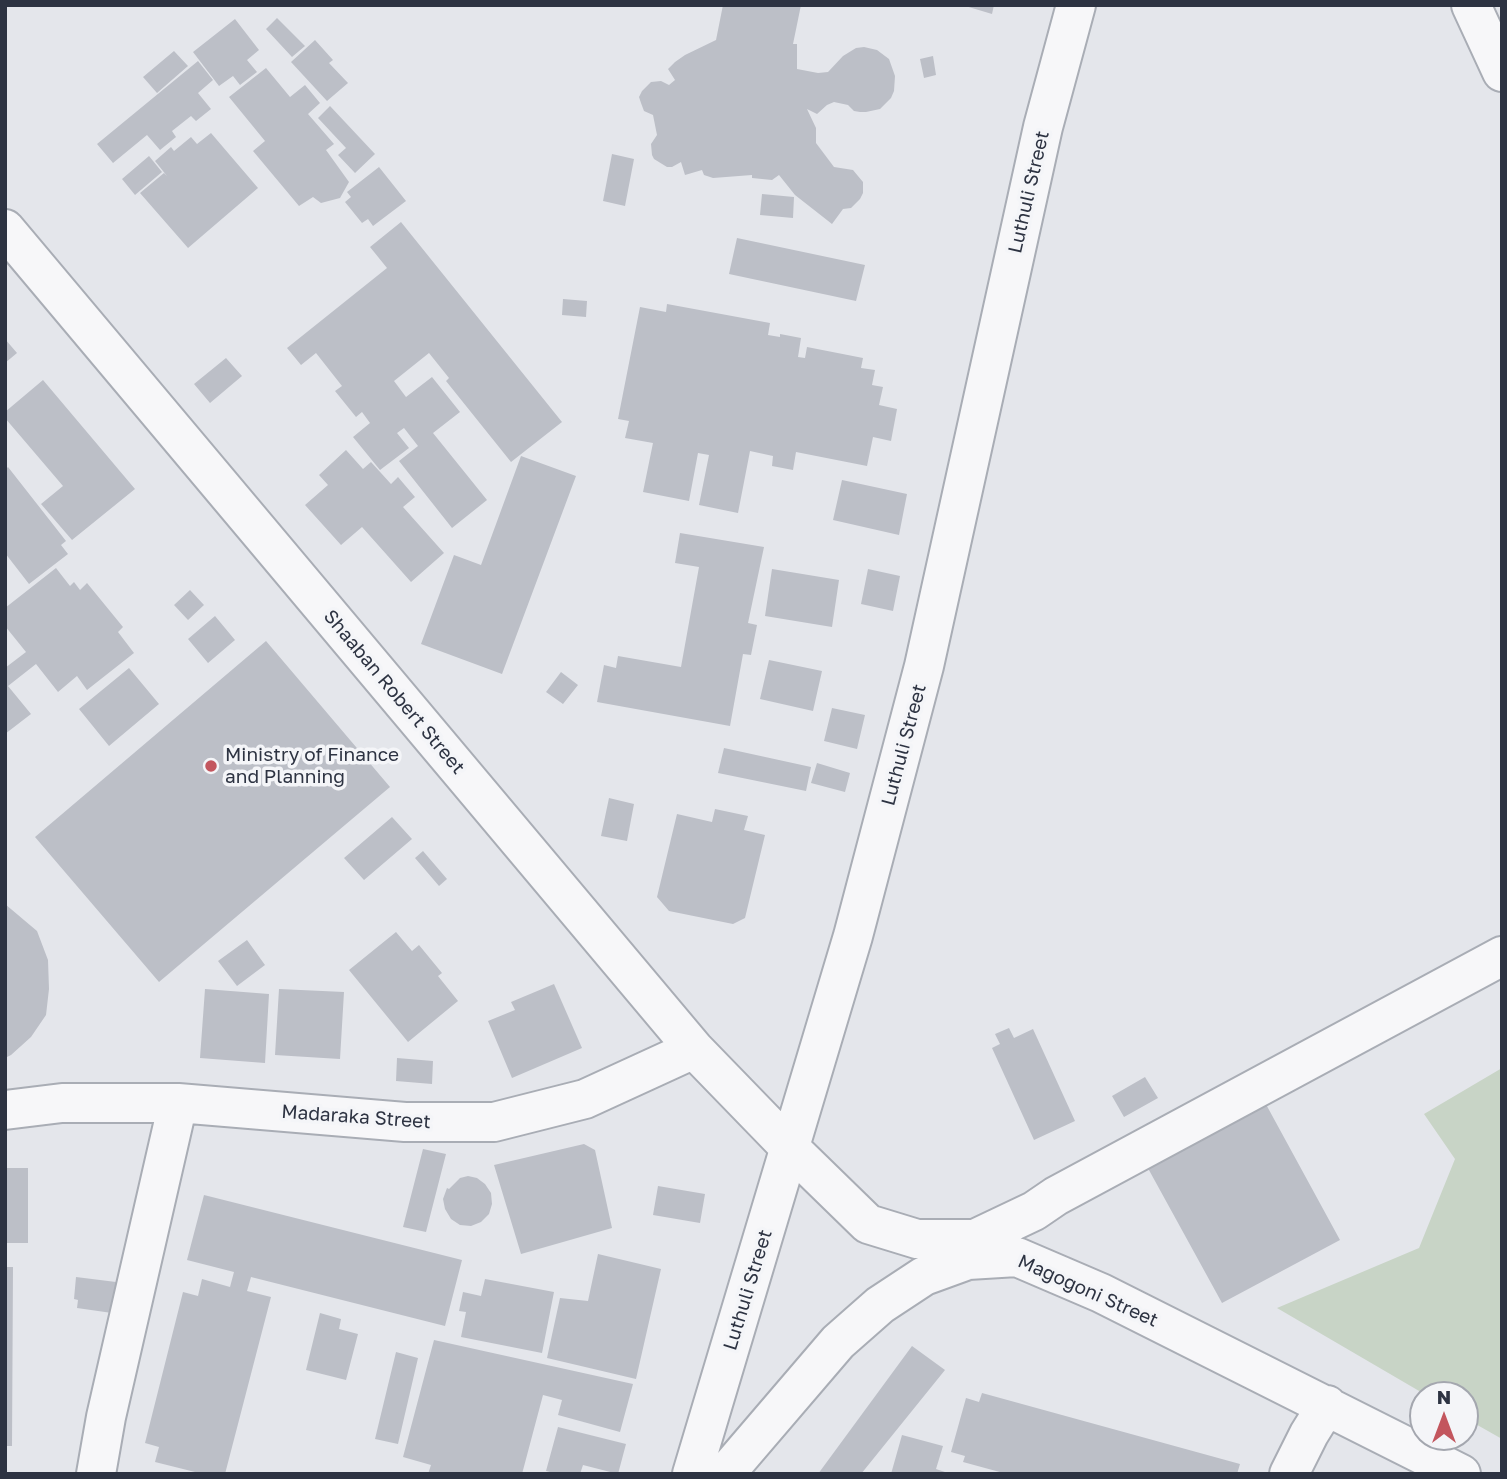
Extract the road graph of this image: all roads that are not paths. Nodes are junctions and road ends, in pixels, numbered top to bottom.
1 (1076, 5) edge
2 (1471, 5) edge
3 (1500, 65) edge
4 (5, 229) edge
5 (1502, 956) edge
6 (694, 1049) junction
7 (178, 1103) junction
8 (5, 1110) edge
9 (790, 1148) junction
10 (1017, 1219) junction
11 (972, 1250) junction
12 (1017, 1257) junction
13 (1328, 1405) junction
14 (96, 1474) edge
15 (692, 1474) edge
16 (725, 1474) edge
17 (1289, 1474) edge
18 (1461, 1474) edge

1 - 9 street, Luthuli Street
2 - 3 street
4 - 6 street, Shaaban Robert Street
5 - 10 street
6 - 7 street, Madaraka Street
6 - 9 street, Shaaban Robert Street
7 - 8 street, Madaraka Street
7 - 14 street
9 - 11 street, Shaaban Robert Street
9 - 15 street, Luthuli Street
10 - 11 street
10 - 12 street
11 - 12 street, Magogoni Street
11 - 16 street, Magogoni Street
12 - 13 street, Magogoni Street
13 - 17 street
13 - 18 street, Magogoni Street

